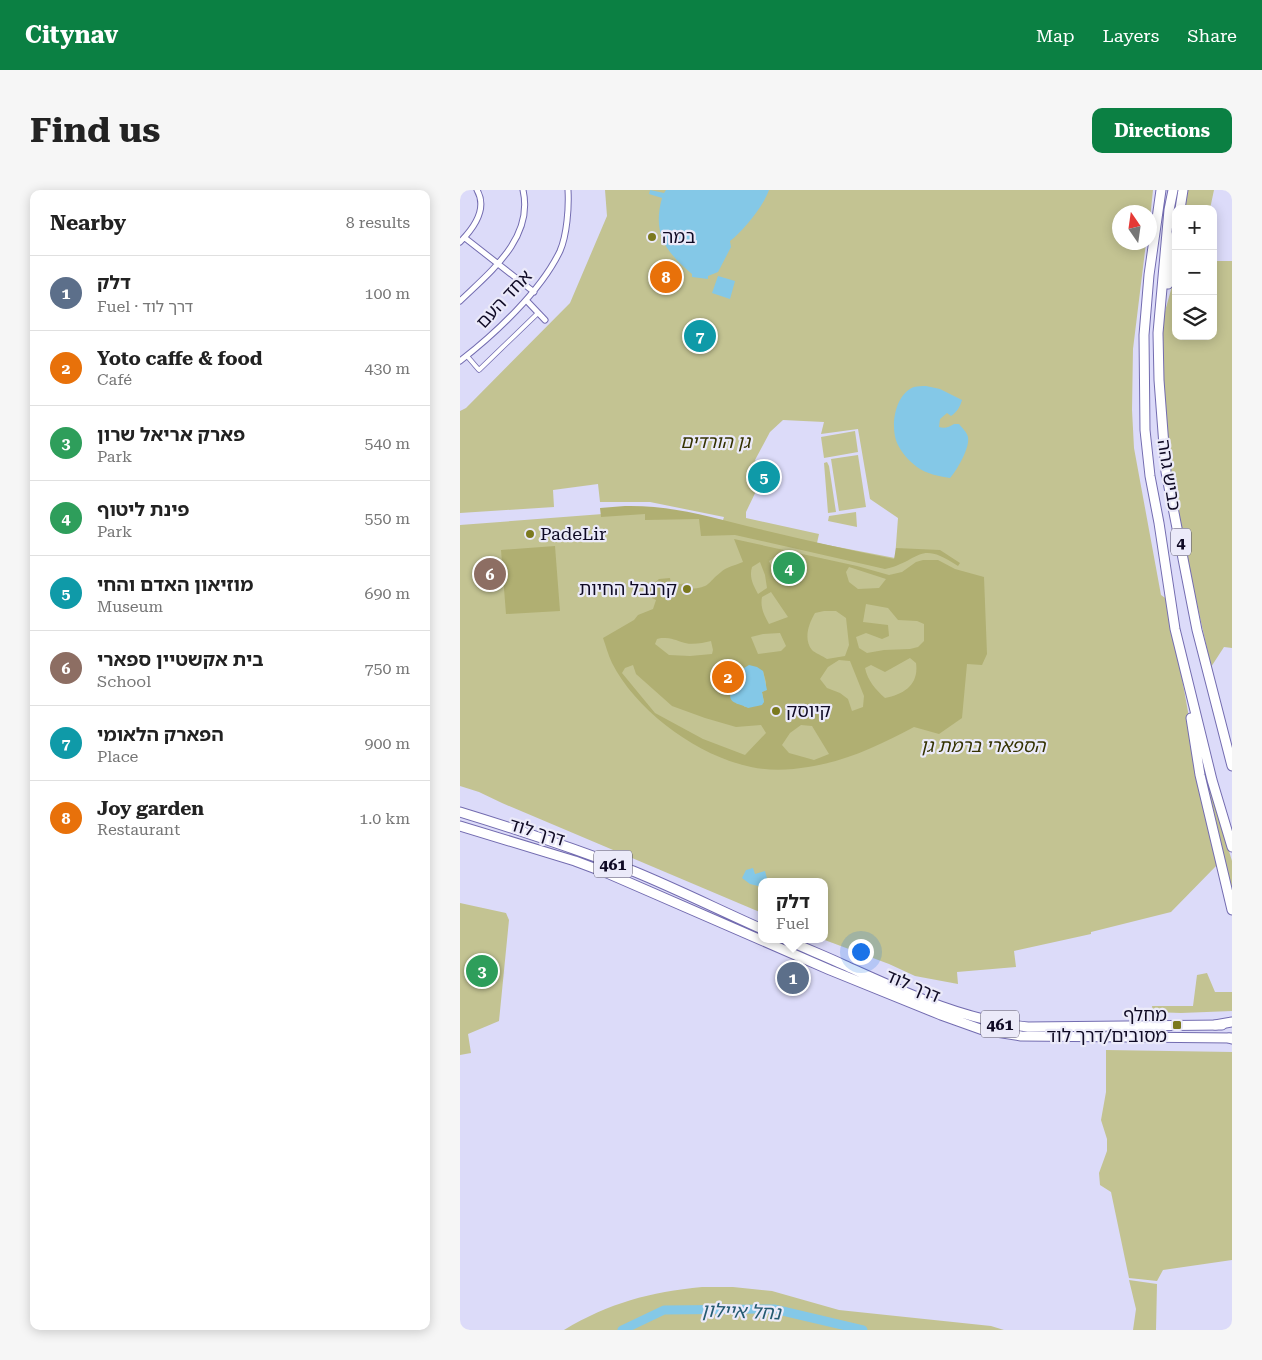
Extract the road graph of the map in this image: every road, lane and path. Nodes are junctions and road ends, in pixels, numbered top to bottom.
1 (477, 190) edge
2 (523, 190) edge
3 (568, 190) edge
4 (1161, 190) edge
5 (1173, 190) edge
6 (1183, 190) edge
7 (1181, 205) edge
8 (465, 238) junction
9 (460, 242) edge
10 (1174, 250) edge
11 (499, 264) junction
12 (534, 292) junction
13 (526, 300) junction
14 (460, 301) edge
15 (538, 313) junction
16 (1160, 313) junction
17 (545, 320) dead end
18 (467, 356) junction
19 (460, 361) edge
20 (1175, 629) junction
21 (1232, 766) edge
22 (460, 812) edge
23 (460, 826) edge
24 (1232, 847) edge
25 (1232, 910) edge
26 (758, 927) edge
27 (758, 939) edge
28 (768, 943) edge
29 (794, 943) edge
30 (1232, 1023) edge
31 (1231, 1038) edge

1 - 8 street
2 - 11 street
3 - 12 street, אחד העם
4 - 20 main road, כביש גהה / 4
5 - 16 main road, כביש גהה / 4
6 - 7 main road
8 - 9 street
8 - 11 street
10 - 16 main road
11 - 12 street
11 - 14 street
12 - 13 street, אחד העם
13 - 15 street
13 - 18 street, אחד העם
15 - 17 street
15 - 18 street
16 - 21 main road, כביש גהה / 4
18 - 19 street, אחד העם
20 - 24 main road, כביש גהה / 4
20 - 25 main road
22 - 26 main road, דרך לוד / 461
23 - 27 main road, דרך לוד / 461
28 - 31 main road, דרך לוד / 461
29 - 30 main road, דרך לוד / 461

